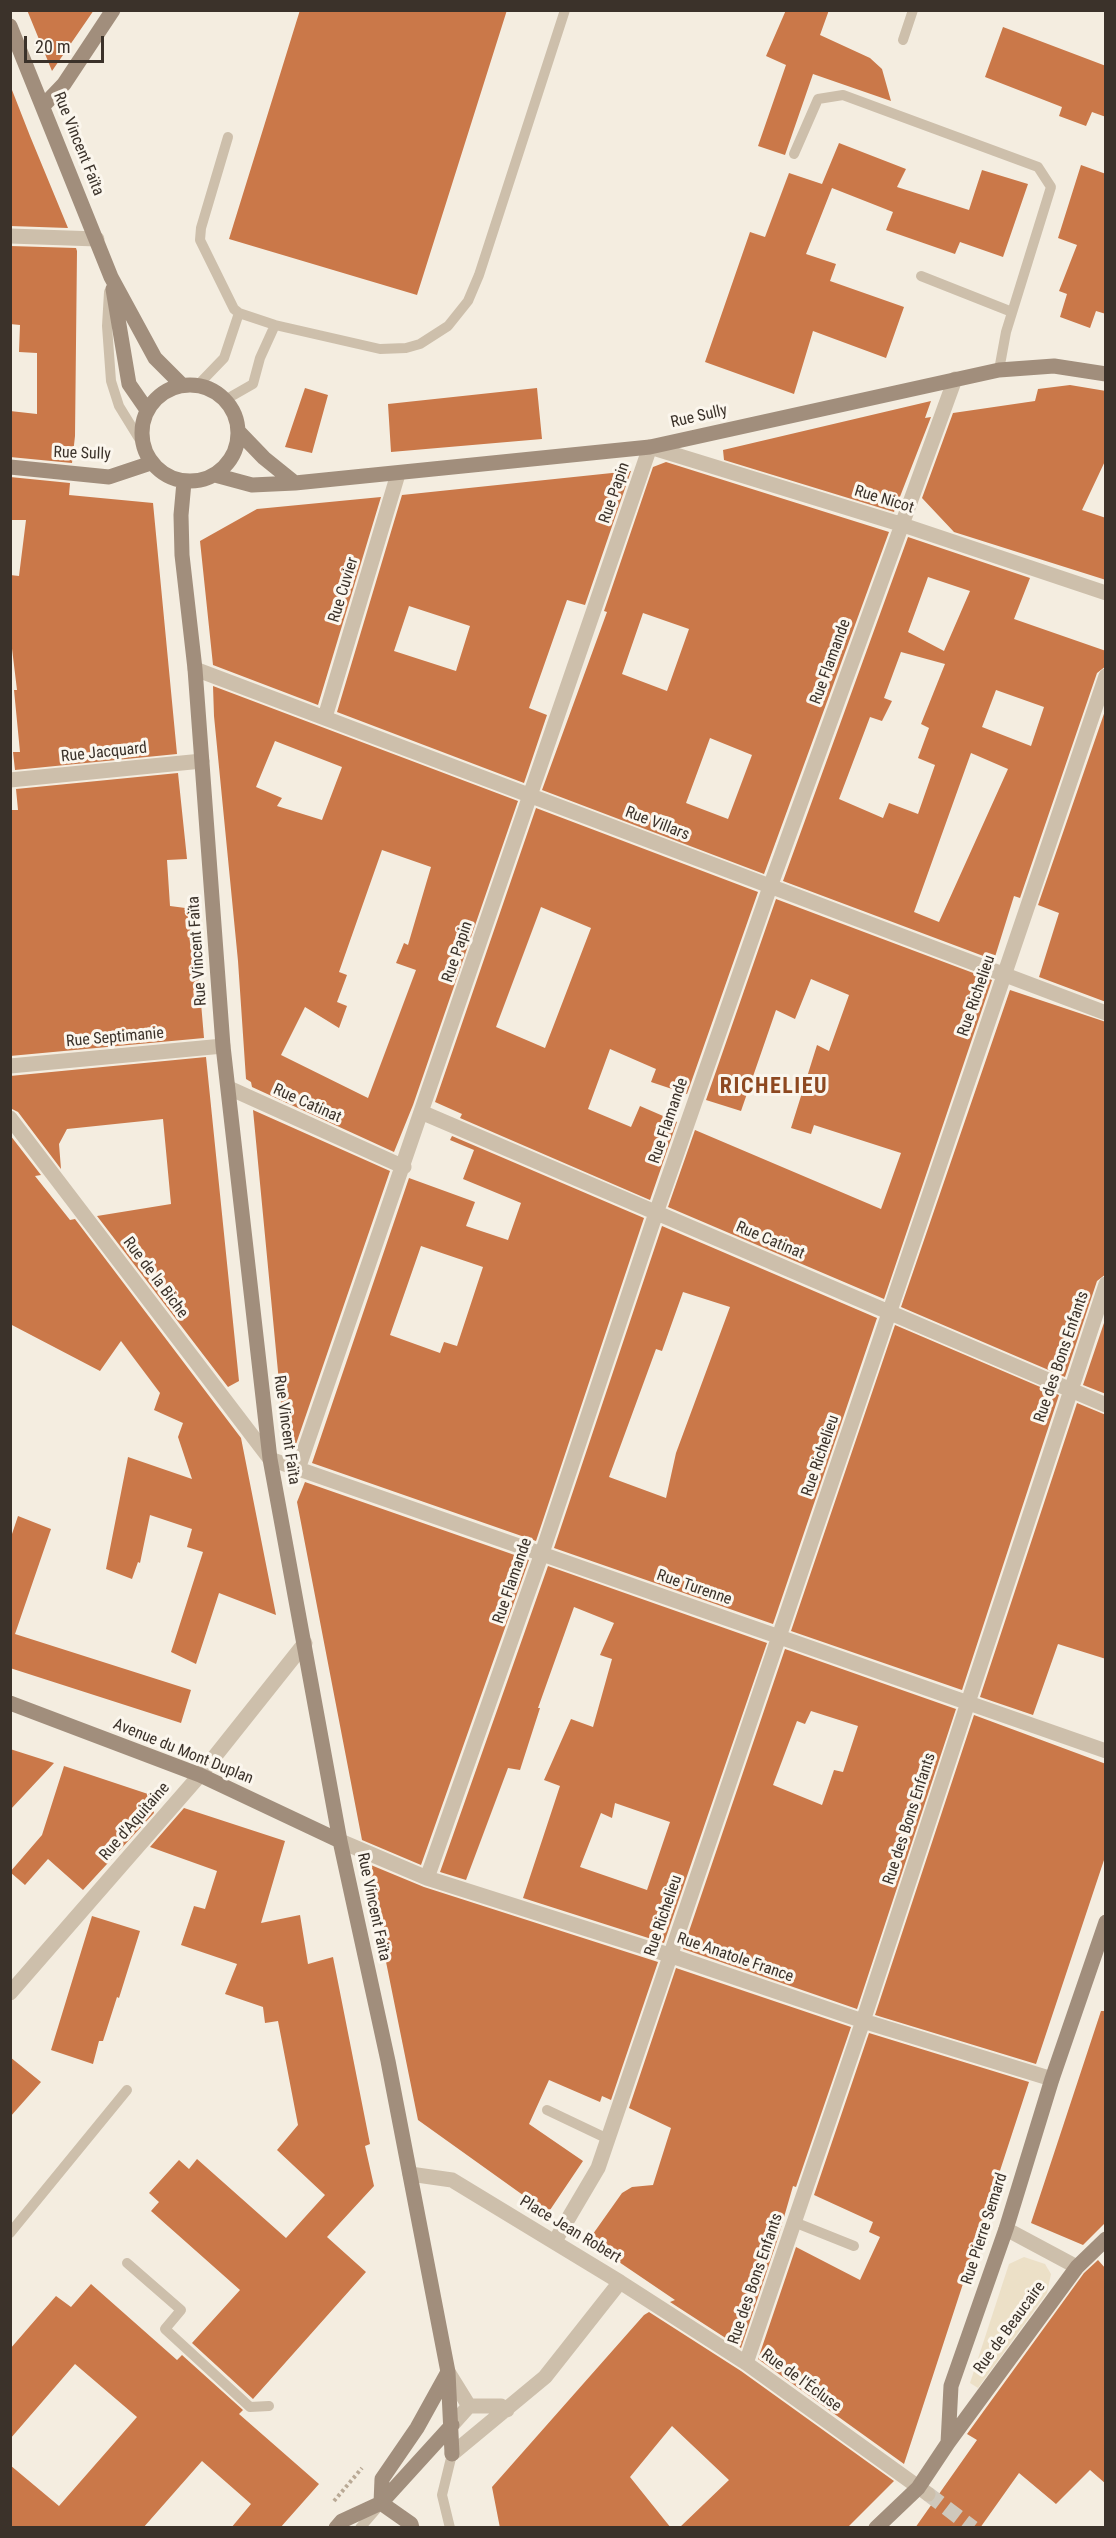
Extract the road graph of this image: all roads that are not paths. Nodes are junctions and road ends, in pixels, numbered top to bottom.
1 (113, 10) edge
2 (565, 10) edge
3 (913, 10) edge
4 (10, 26) edge
5 (903, 40) dead end
6 (42, 106) junction
7 (228, 137) dead end
8 (794, 154) dead end
9 (10, 236) edge
10 (97, 239) junction
11 (921, 276) dead end
12 (111, 277) junction
13 (1012, 312) junction
14 (239, 313) junction
15 (275, 325) junction
16 (999, 370) junction
17 (1106, 374) edge
18 (955, 379) junction
19 (190, 385) junction
20 (225, 400) junction
21 (147, 410) junction
22 (238, 431) junction
23 (143, 445) junction
24 (650, 447) junction
25 (151, 463) junction
26 (10, 467) edge
27 (398, 474) junction
28 (215, 475) junction
29 (184, 482) junction
30 (295, 483) junction
31 (900, 524) junction
32 (1106, 593) edge
33 (195, 669) junction
34 (1106, 676) edge
35 (325, 717) junction
36 (202, 761) junction
37 (10, 780) edge
38 (532, 795) junction
39 (770, 887) junction
40 (1004, 974) junction
41 (1106, 1013) edge
42 (223, 1046) junction
43 (10, 1066) edge
44 (229, 1088) junction
45 (421, 1112) junction
46 (10, 1118) edge
47 (404, 1167) junction
48 (656, 1213) junction
49 (1106, 1284) edge
50 (890, 1311) junction
51 (1070, 1389) junction
52 (1106, 1405) edge
53 (270, 1459) junction
54 (298, 1469) junction
55 (542, 1553) junction
56 (779, 1637) junction
57 (305, 1643) junction
58 (10, 1703) edge
59 (966, 1704) junction
60 (1106, 1751) edge
61 (200, 1775) junction
62 (340, 1840) junction
63 (427, 1878) junction
64 (1106, 1922) edge
65 (669, 1955) junction
66 (10, 1993) edge
67 (863, 2020) junction
68 (1052, 2079) junction
69 (127, 2090) dead end
70 (547, 2110) dead end
71 (608, 2139) junction
72 (410, 2174) junction
73 (794, 2222) junction
74 (1006, 2229) junction
75 (10, 2233) edge
76 (1106, 2239) edge
77 (555, 2241) junction
78 (854, 2246) dead end
79 (127, 2263) dead end
80 (1077, 2267) junction
81 (620, 2282) junction
82 (746, 2363) junction
83 (448, 2372) junction
84 (269, 2406) dead end
85 (470, 2406) junction
86 (507, 2410) junction
87 (452, 2425) junction
88 (948, 2443) junction
89 (452, 2454) junction
90 (923, 2492) junction
91 (381, 2503) junction
92 (336, 2528) edge
93 (360, 2528) edge
94 (369, 2528) edge
95 (412, 2528) edge
96 (450, 2528) edge
97 (876, 2528) edge

1 - 6 street
2 - 15 lane
3 - 5 lane
4 - 6 street, Rue Vincent Faïta
6 - 10 street, Rue Vincent Faïta
7 - 14 lane
8 - 13 lane
9 - 10 street
10 - 12 street, Rue Vincent Faïta
11 - 13 lane
12 - 19 street, Rue Vincent Faïta
12 - 21 street, Rue Vincent Faïta
12 - 23 lane
13 - 16 lane
14 - 15 lane
14 - 19 lane
15 - 20 lane
16 - 17 street, Rue Sully
16 - 18 street, Rue Sully
18 - 24 street, Rue Sully
18 - 31 street, Rue Flamande
19 - 20 street
19 - 21 street
20 - 22 street
21 - 23 street
22 - 28 street
22 - 30 street
23 - 25 street
24 - 27 street, Rue Sully
24 - 31 street, Rue Nicot
24 - 38 street, Rue Papin
25 - 26 street, Rue Sully
25 - 29 street
27 - 30 street, Rue Sully
27 - 35 street, Rue Cuvier
28 - 29 street
28 - 30 street, Rue Sully
29 - 33 street, Rue Vincent Faïta
31 - 32 street, Rue Nicot
31 - 39 street, Rue Flamande
33 - 35 street, Rue Villars
33 - 36 street, Rue Vincent Faïta
34 - 40 street, Rue Richelieu
35 - 38 street, Rue Villars
36 - 37 street, Rue Jacquard
36 - 42 street, Rue Vincent Faïta
38 - 39 street, Rue Villars
38 - 45 street, Rue Papin
39 - 40 street, Rue Villars
39 - 48 street, Rue Flamande
40 - 41 street, Rue Villars
40 - 50 street, Rue Richelieu
42 - 43 street, Rue Septimanie
42 - 44 street, Rue Vincent Faïta
44 - 47 street, Rue Catinat
44 - 53 street, Rue Vincent Faïta
45 - 47 street, Rue Papin
45 - 48 street, Rue Catinat
46 - 53 street, Rue de la Biche
47 - 54 street, Rue Papin
48 - 50 street, Rue Catinat
48 - 55 street, Rue Flamande
49 - 51 street, Rue des Bons Enfants
50 - 51 street, Rue Catinat
50 - 56 street, Rue Richelieu
51 - 52 street, Rue Catinat
51 - 59 street, Rue des Bons Enfants
53 - 54 street, Rue Turenne
53 - 57 street, Rue Vincent Faïta
54 - 55 street, Rue Turenne
55 - 56 street, Rue Turenne
55 - 63 street, Rue Flamande
56 - 59 street, Rue Turenne
56 - 65 street, Rue Richelieu
57 - 61 street, Rue d'Aquitaine
57 - 62 street, Rue Vincent Faïta
58 - 61 street, Avenue du Mont Duplan
59 - 60 street, Rue Turenne
59 - 67 street, Rue des Bons Enfants
61 - 62 street, Avenue du Mont Duplan
61 - 66 street, Rue d'Aquitaine
62 - 63 street, Rue Anatole France
62 - 72 street, Rue Vincent Faïta
63 - 65 street, Rue Anatole France
64 - 68 street, Rue Pierre Semard
65 - 67 street, Rue Anatole France
65 - 71 street, Rue Richelieu
67 - 68 street, Rue Anatole France
67 - 73 street, Rue des Bons Enfants
68 - 74 street, Rue Pierre Semard
69 - 75 lane
70 - 71 lane
71 - 77 street, Rue Richelieu
72 - 77 street, Place Jean Robert
72 - 83 street, Rue Vincent Faïta
73 - 78 lane
73 - 82 street, Rue des Bons Enfants
74 - 80 street
74 - 88 street, Rue Pierre Semard
76 - 80 street, Rue de Beaucaire
77 - 81 street, Place Jean Robert
79 - 84 lane
80 - 88 street, Rue de Beaucaire
81 - 82 street, Rue de l'Écluse
81 - 86 street, Place Jean Robert
82 - 90 street, Rue de l'Écluse
83 - 85 street
83 - 87 street
83 - 91 street
85 - 86 street
85 - 87 street
86 - 89 street, Place Jean Robert
87 - 89 street
87 - 91 street
88 - 90 street
89 - 96 lane
90 - 97 street
91 - 92 street
91 - 93 lane
91 - 94 lane
91 - 95 street

